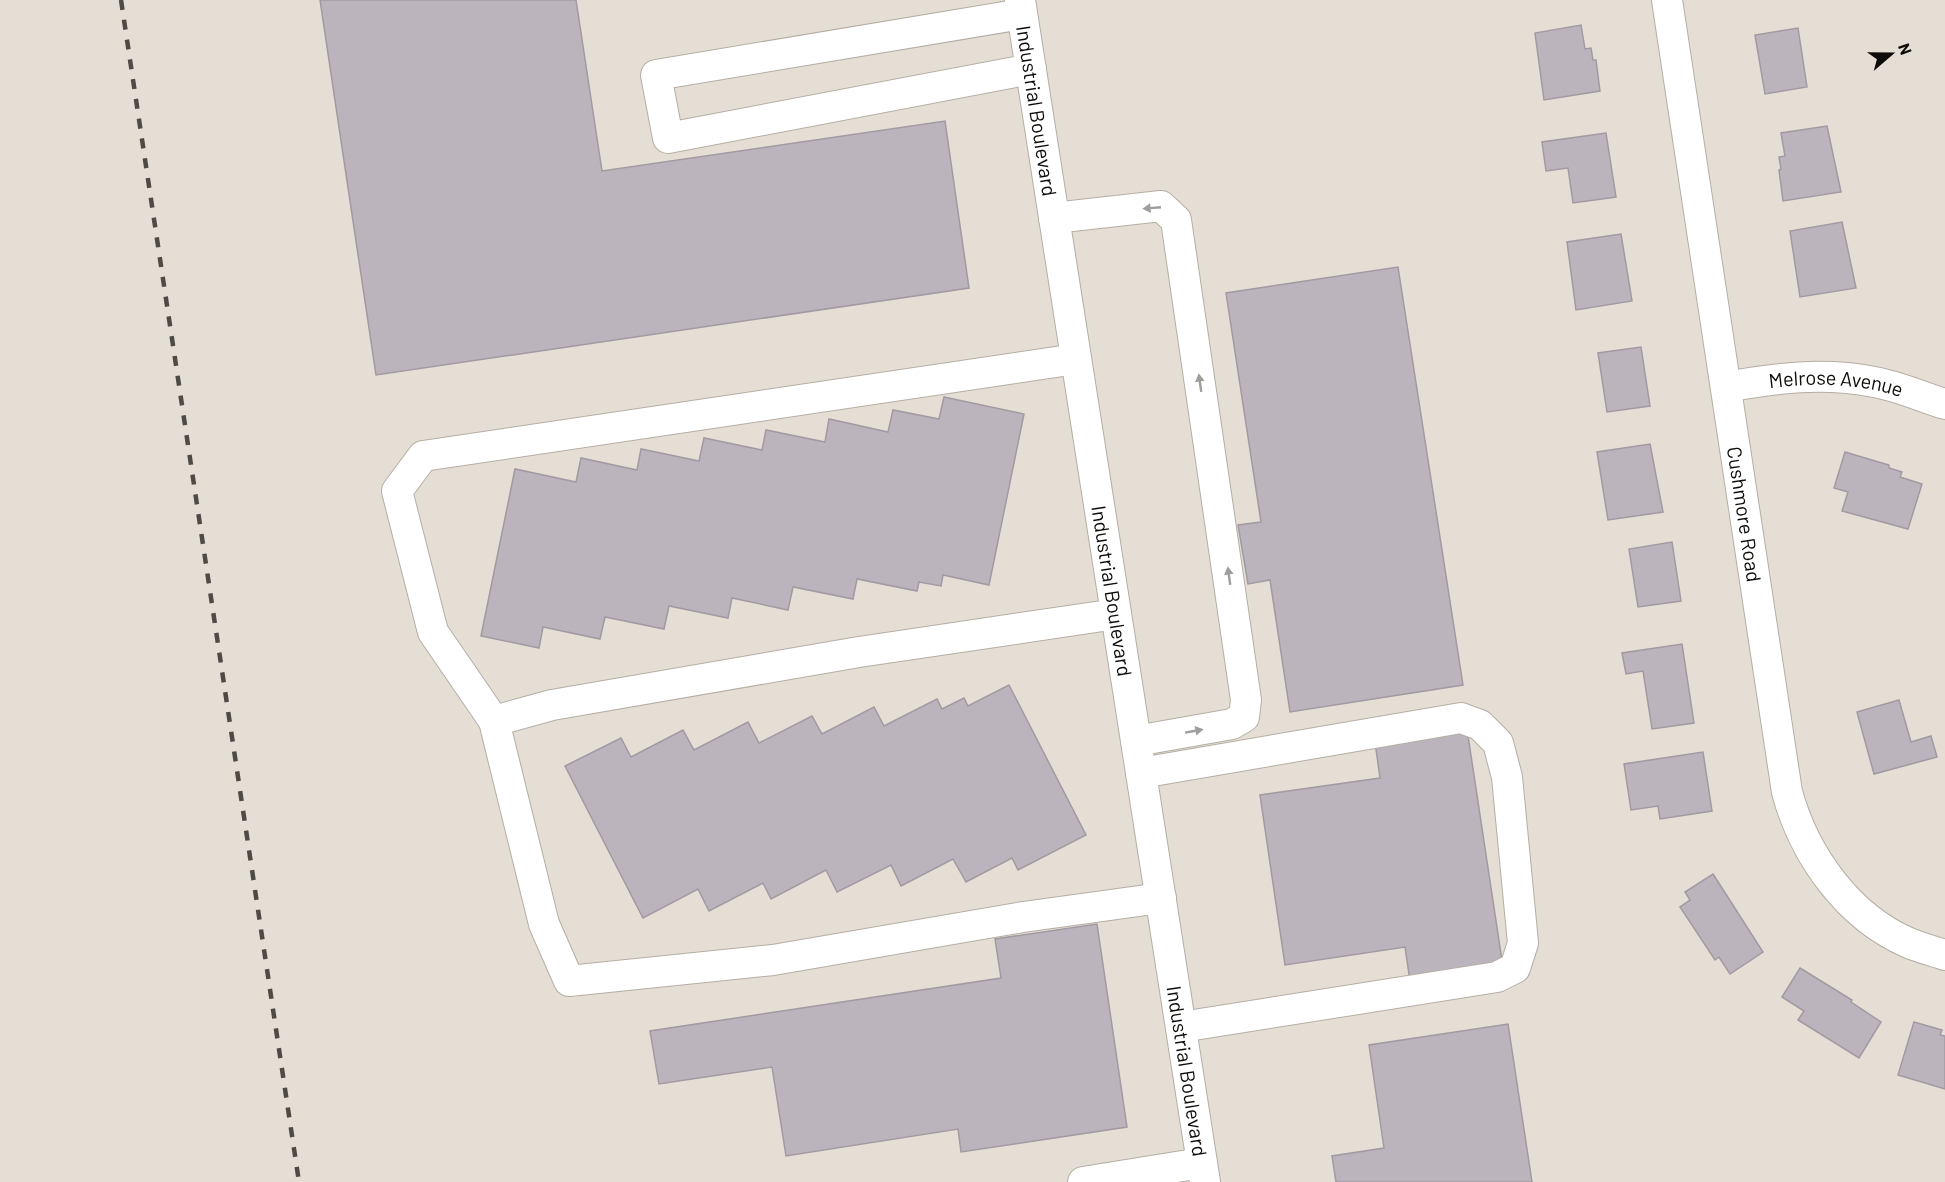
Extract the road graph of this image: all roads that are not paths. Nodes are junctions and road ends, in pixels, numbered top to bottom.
1 (1667, 0) edge
2 (1021, 7) edge
3 (1031, 69) junction
4 (1054, 218) junction
5 (1076, 359) junction
6 (1726, 387) junction
7 (1945, 404) edge
8 (1116, 614) junction
9 (494, 721) junction
10 (1136, 741) junction
11 (1141, 772) junction
12 (1161, 898) junction
13 (1945, 955) edge
14 (1181, 1027) junction
15 (1203, 1172) edge
16 (1083, 1182) edge

1 - 6 street, Cushmore Road
2 - 3 street, Industrial Boulevard
2 - 3 street
3 - 4 street, Industrial Boulevard
4 - 5 street, Industrial Boulevard
10 -> 4 street
5 - 8 street, Industrial Boulevard
5 - 9 street
6 - 7 street, Melrose Avenue
6 - 13 street, Cushmore Road
8 - 9 street
8 - 10 street, Industrial Boulevard
9 - 12 street
10 - 11 street, Industrial Boulevard
11 - 12 street, Industrial Boulevard
11 - 14 street
12 - 14 street, Industrial Boulevard
14 - 15 street, Industrial Boulevard
15 - 16 street

